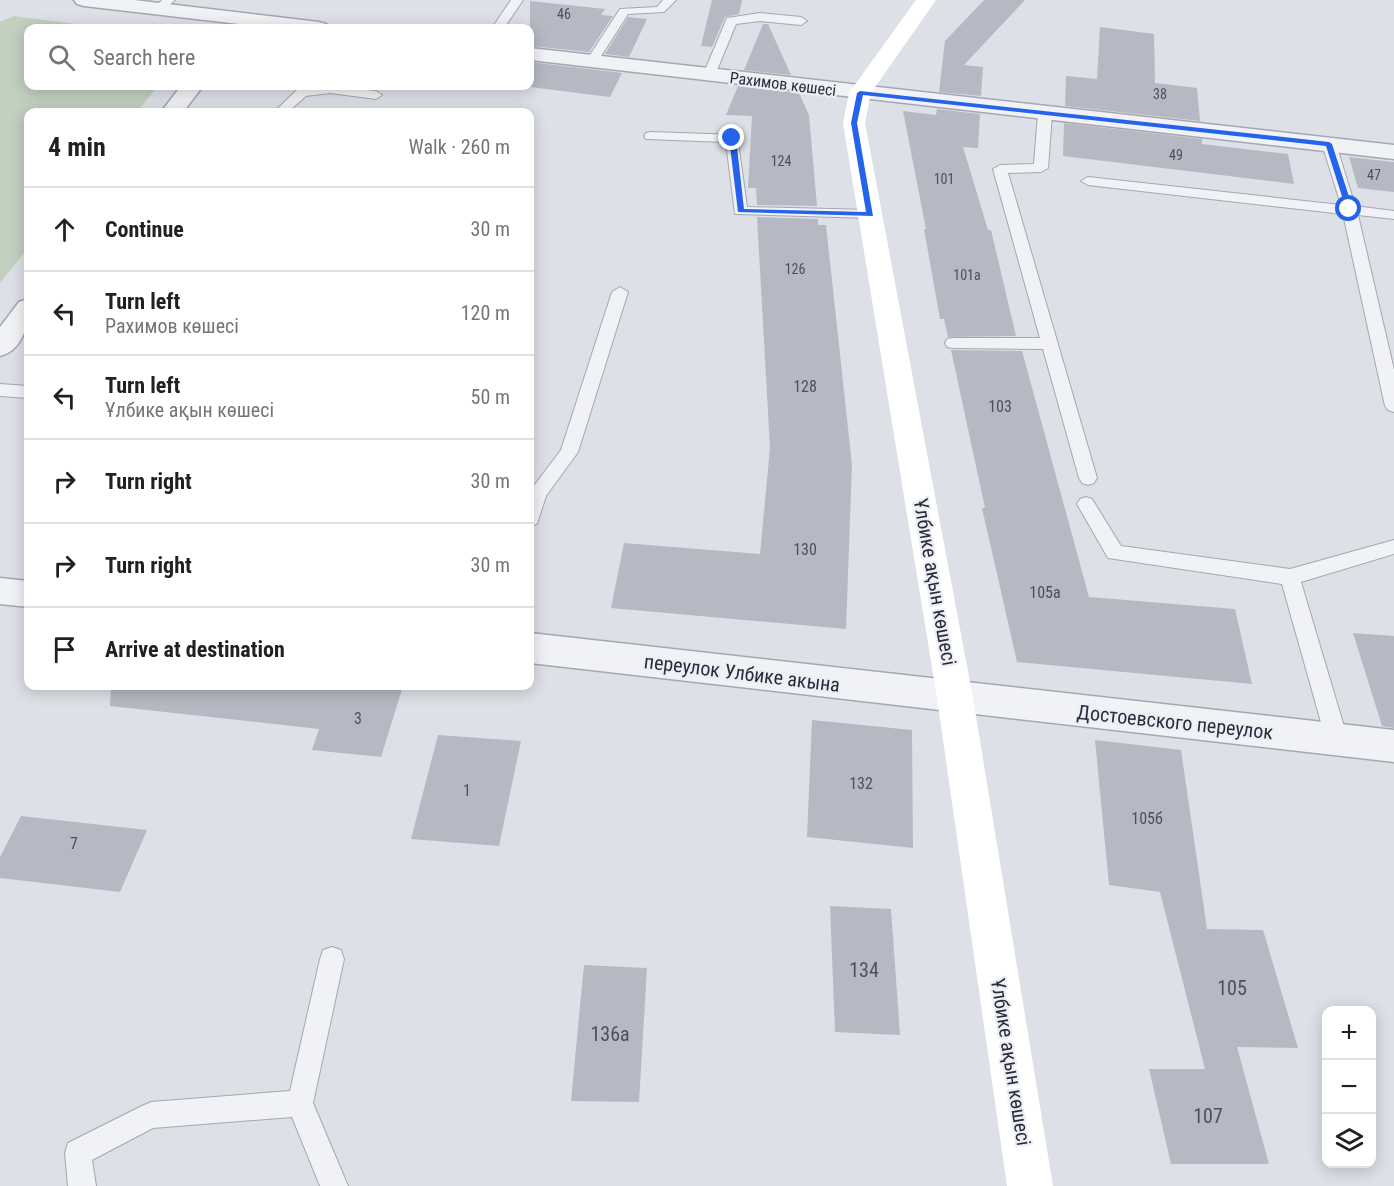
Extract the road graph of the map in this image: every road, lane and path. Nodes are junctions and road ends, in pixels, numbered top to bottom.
1 (84, 0) edge
2 (517, 0) edge
3 (670, 0) edge
4 (926, 0) edge
5 (164, 4) edge
6 (801, 21) dead end
7 (237, 24) edge
8 (501, 24) edge
9 (534, 54) edge
10 (592, 61) junction
11 (709, 75) junction
12 (189, 90) edge
13 (323, 90) edge
14 (338, 90) edge
15 (860, 93) junction
16 (376, 95) dead end
17 (175, 108) edge
18 (285, 108) edge
19 (1045, 114) junction
20 (651, 136) dead end
21 (1329, 144) junction
22 (1394, 152) edge
23 (1088, 181) dead end
24 (1349, 209) junction
25 (870, 214) junction
26 (1394, 215) edge
27 (620, 292) dead end
28 (24, 314) edge
29 (953, 343) dead end
30 (1050, 344) junction
31 (0, 347) edge
32 (0, 390) edge
33 (24, 392) edge
34 (1394, 406) edge
35 (1088, 478) dead end
36 (1086, 504) dead end
37 (534, 505) edge
38 (1394, 547) edge
39 (1290, 577) junction
40 (0, 591) edge
41 (24, 594) edge
42 (534, 648) edge
43 (956, 698) junction
44 (1337, 740) junction
45 (1394, 746) edge
46 (332, 959) dead end
47 (300, 1103) junction
48 (82, 1186) edge
49 (334, 1186) edge
50 (1030, 1186) edge

1 - 5 street
2 - 8 lane
3 - 10 lane
4 - 15 main road, Ұлбике ақын көшесі
5 - 7 street
6 - 11 lane
9 - 10 street, Рахимов көшесі
10 - 11 street, Рахимов көшесі
11 - 15 street, Рахимов көшесі
12 - 17 street
13 - 18 lane
14 - 16 lane
15 - 19 street, Рахимов көшесі
15 - 25 main road, Ұлбике ақын көшесі
19 - 21 street, Рахимов көшесі
19 - 30 lane
20 - 25 lane
21 - 22 street, Рахимов көшесі
21 - 24 lane
23 - 24 lane
24 - 26 lane
24 - 34 lane
25 - 43 main road, Ұлбике ақын көшесі
27 - 37 lane
28 - 31 street
29 - 30 lane
30 - 35 lane
32 - 33 lane
36 - 39 lane
38 - 39 lane
39 - 44 lane
40 - 41 street
42 - 43 street, переулок Улбике акына
43 - 44 street, Достоевского переулок
43 - 50 main road, Ұлбике ақын көшесі
44 - 45 street, Достоевского переулок
46 - 47 lane
47 - 48 lane
47 - 49 lane

